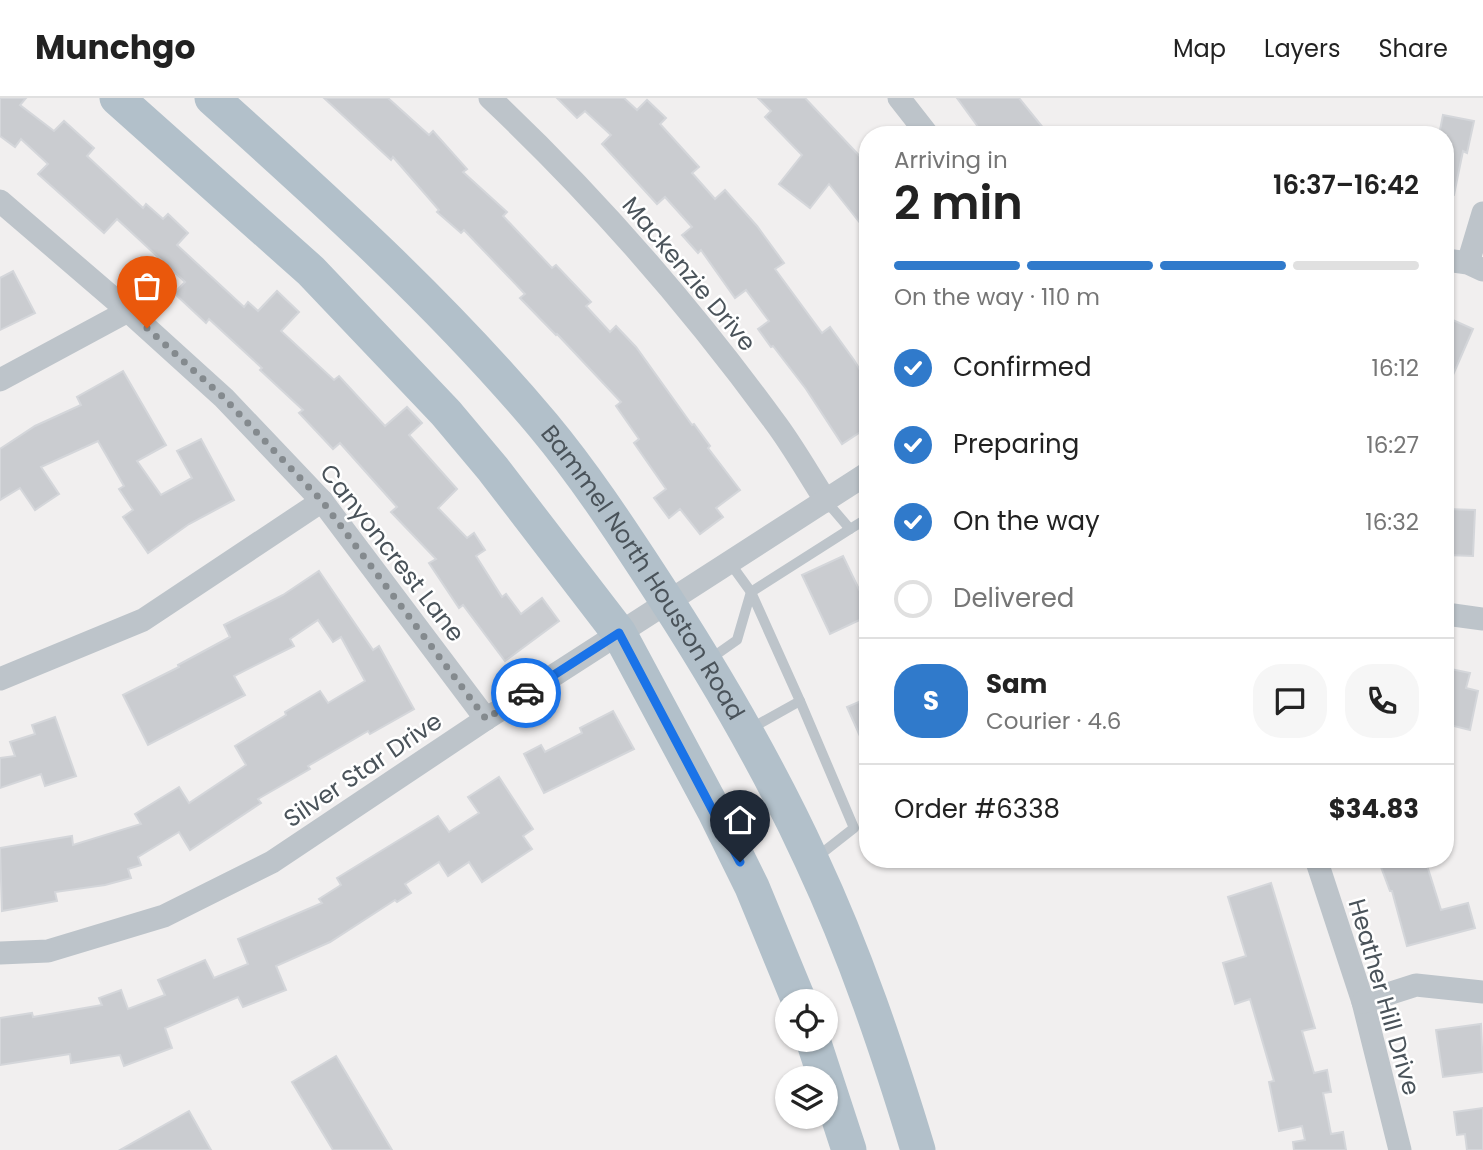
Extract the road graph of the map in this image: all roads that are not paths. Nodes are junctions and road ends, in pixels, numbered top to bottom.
1 (117, 98) edge
2 (212, 98) edge
3 (490, 98) edge
4 (900, 98) edge
5 (921, 126) edge
6 (0, 201) edge
7 (1483, 213) edge
8 (1465, 264) edge
9 (128, 311) junction
10 (0, 380) edge
11 (859, 479) edge
12 (322, 501) junction
13 (826, 501) junction
14 (859, 524) edge
15 (850, 529) junction
16 (730, 563) junction
17 (751, 592) junction
18 (668, 602) junction
19 (1454, 615) edge
20 (1483, 619) edge
21 (619, 633) junction
22 (706, 662) junction
23 (0, 679) edge
24 (800, 701) junction
25 (486, 719) junction
26 (746, 731) junction
27 (812, 860) junction
28 (1319, 868) edge
29 (0, 953) edge
30 (794, 989) edge
31 (1483, 992) edge
32 (1363, 1002) junction
33 (817, 1052) edge
34 (849, 1150) edge
35 (918, 1150) edge
36 (1399, 1150) edge

1 - 21 main road
2 - 18 main road, Bammel North Houston Road
3 - 13 street, Mackenzie Drive
4 - 5 street
6 - 9 street, Canyoncrest Lane
7 - 8 street
9 - 10 street
9 - 12 street, Canyoncrest Lane
11 - 13 street, Silver Star Drive
12 - 23 street
12 - 25 street, Canyoncrest Lane
13 - 15 lane
13 - 16 street, Silver Star Drive
14 - 15 lane
15 - 17 lane
16 - 17 lane
16 - 18 street, Silver Star Drive
17 - 22 lane
17 - 24 lane
18 - 21 street, Silver Star Drive
18 - 22 main road, Bammel North Houston Road
19 - 20 street
21 - 25 street, Silver Star Drive
21 - 30 main road
22 - 26 main road, Bammel North Houston Road
24 - 26 lane
24 - 27 lane
25 - 29 street, Silver Star Drive
26 - 27 main road, Bammel North Houston Road
27 - 35 main road, Bammel North Houston Road
28 - 32 street, Heather Hill Drive
31 - 32 street
32 - 36 street, Heather Hill Drive
33 - 34 main road

